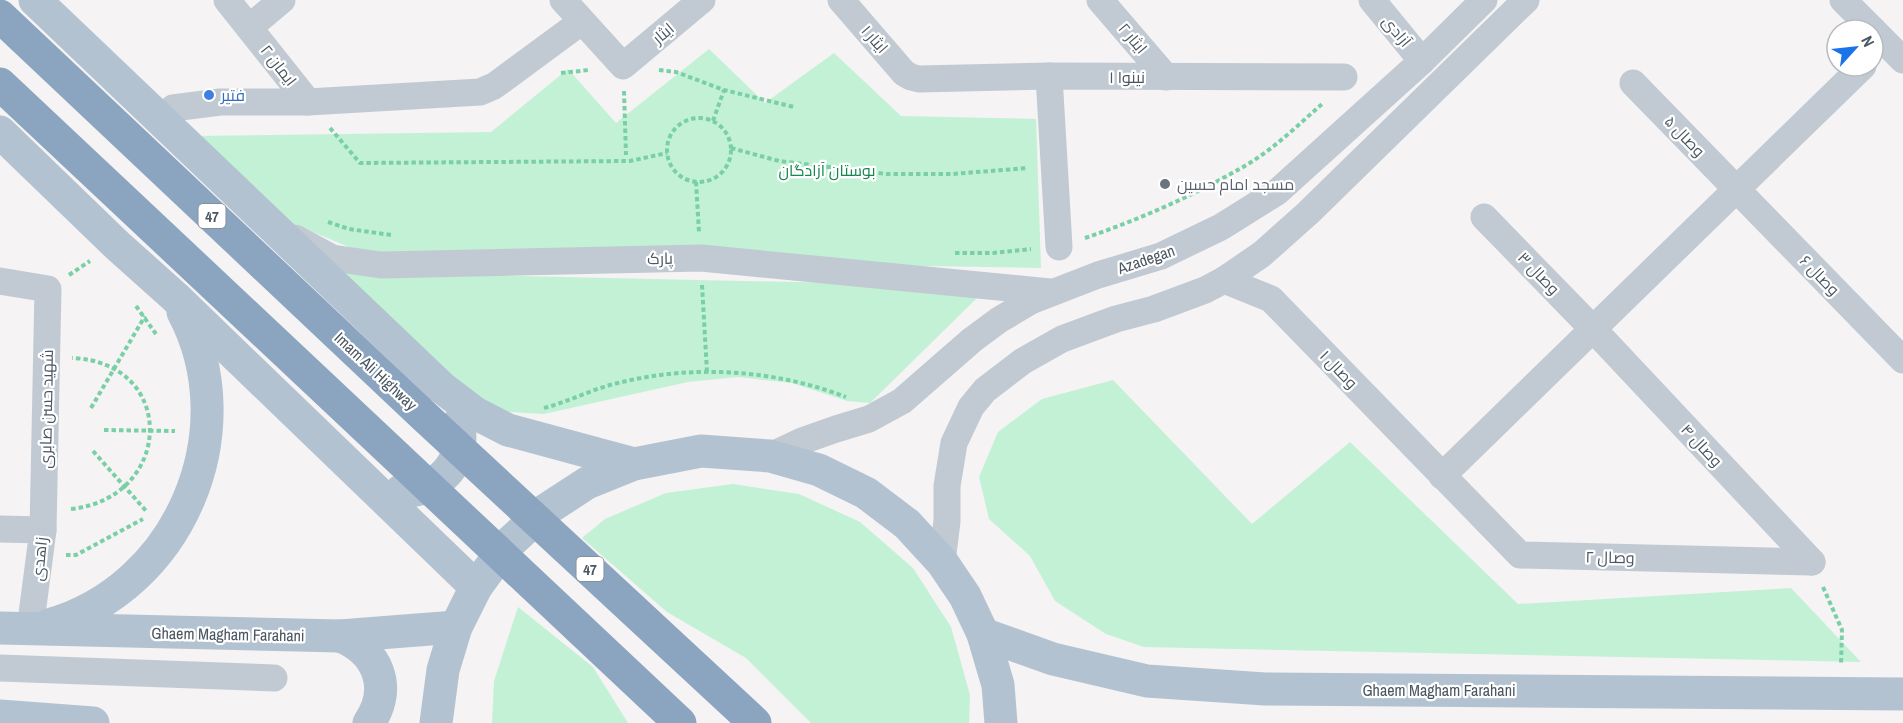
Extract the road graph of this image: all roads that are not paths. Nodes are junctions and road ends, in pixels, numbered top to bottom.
1 (35, 0) edge
2 (227, 0) edge
3 (282, 0) edge
4 (563, 0) edge
5 (702, 0) edge
6 (841, 0) edge
7 (1100, 0) edge
8 (1372, 0) edge
9 (1484, 0) edge
10 (1526, 0) edge
11 (1843, 0) edge
12 (0, 16) edge
13 (1861, 18) edge
14 (581, 22) junction
15 (250, 27) junction
16 (1422, 61) junction
17 (1049, 76) junction
18 (911, 77) joint
19 (1166, 77) junction
20 (1344, 77) road end
21 (1851, 78) edge
22 (1633, 83) dead end
23 (0, 84) edge
24 (308, 102) junction
25 (173, 108) dead end
26 (0, 132) edge
27 (1737, 190) junction
28 (1484, 217) dead end
29 (273, 226) junction
30 (1059, 247) road end
31 (1224, 280) junction
32 (0, 281) edge
33 (1054, 292) junction
34 (175, 297) junction
35 (1593, 329) junction
36 (1903, 360) edge
37 (441, 387) junction
38 (770, 456) junction
39 (634, 464) junction
40 (1442, 476) junction
41 (362, 479) junction
42 (43, 519) junction
43 (0, 529) edge
44 (942, 562) junction
45 (1812, 562) joint
46 (482, 580) junction
47 (456, 627) junction
48 (0, 628) edge
49 (32, 629) junction
50 (983, 634) junction
51 (340, 636) junction
52 (0, 668) edge
53 (274, 678) dead end
54 (1903, 694) edge
55 (4, 718) edge
56 (93, 723) edge
57 (369, 723) edge
58 (436, 723) edge
59 (680, 723) edge
60 (755, 723) edge
61 (1001, 723) edge

1 - 29 main road
2 - 15 street, ایمان ۲
3 - 15 street
4 - 14 street
5 - 14 street, ایثار
6 - 18 street, ایثار ۱
7 - 19 street, ایثار ۲
8 - 16 street, آزادی
9 - 16 street, Azadegan
10 - 31 street
11 - 13 street
12 - 60 highway, Imam Ali Highway / 47
14 - 24 street
15 - 24 street, ایمان ۲
16 - 33 street, Azadegan
17 - 18 street, نینوا ۱
17 - 19 street, نینوا ۱
17 - 30 street
19 - 20 street, نینوا ۱
21 - 27 street
22 - 27 street, وصال ۵
23 - 59 highway
24 - 25 street
26 - 34 main road
27 - 35 street
27 - 36 street, وصال ۶
28 - 35 street, وصال ۳
29 - 33 street, پارک
29 - 37 main road
31 - 40 street, وصال ۱
31 - 44 street
32 - 42 street, شهید حسن صابری
33 - 38 street, Azadegan
34 - 41 main road
34 - 49 main road
35 - 40 street
35 - 45 street, وصال ۴
37 - 39 main road
37 - 41 main road
38 - 39 main road
38 - 44 main road
39 - 46 main road
40 - 45 street, وصال ۲
41 - 46 main road
42 - 43 street, زاهدی
42 - 49 street, زاهدی
44 - 50 main road
46 - 47 main road
47 - 51 main road, Ghaem Magham Farahani
47 - 58 main road
48 - 49 main road, Ghaem Magham Farahani
49 - 51 main road, Ghaem Magham Farahani
50 - 54 main road, Ghaem Magham Farahani
50 - 61 main road
51 - 57 main road
52 - 53 street
55 - 56 main road

